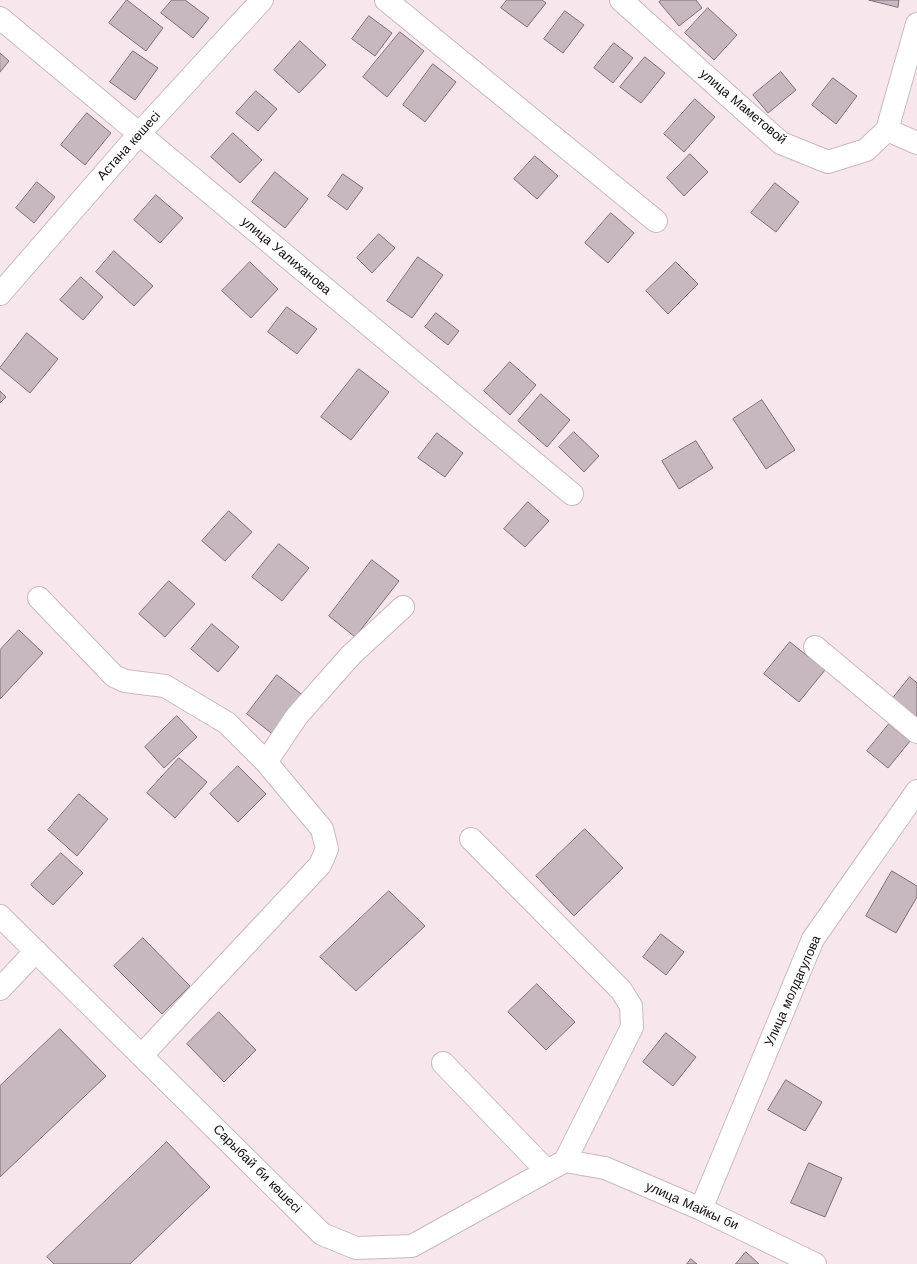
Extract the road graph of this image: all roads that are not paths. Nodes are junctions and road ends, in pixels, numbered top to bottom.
1 (262, 0) edge
2 (386, 0) edge
3 (621, 0) edge
4 (0, 18) edge
5 (917, 24) edge
6 (887, 130) junction
7 (139, 134) junction
8 (917, 143) edge
9 (656, 221) dead end
10 (0, 294) edge
11 (572, 494) dead end
12 (39, 598) dead end
13 (403, 607) dead end
14 (815, 647) dead end
15 (917, 732) edge
16 (266, 762) junction
17 (917, 791) edge
18 (471, 839) dead end
19 (0, 916) edge
20 (36, 951) junction
21 (0, 989) edge
22 (142, 1055) junction
23 (443, 1063) dead end
24 (556, 1166) junction
25 (701, 1209) junction
26 (815, 1264) edge

1 - 7 street, Астана көшесі
2 - 9 street
3 - 6 street, улица Маметовой
4 - 7 street, улица Уалиханова
5 - 6 street
6 - 8 street
7 - 10 street, Астана көшесі
7 - 11 street, улица Уалиханова
12 - 16 street
13 - 16 street
14 - 15 street
16 - 22 street
17 - 25 street, Улица молдагулова
18 - 24 street
19 - 20 street, Сарыбай би көшесі
20 - 21 street
20 - 22 street, Сарыбай би көшесі
22 - 24 street, Сарыбай би көшесі
23 - 24 street
24 - 25 street, улица Майкы би
25 - 26 street, улица Майкы би

